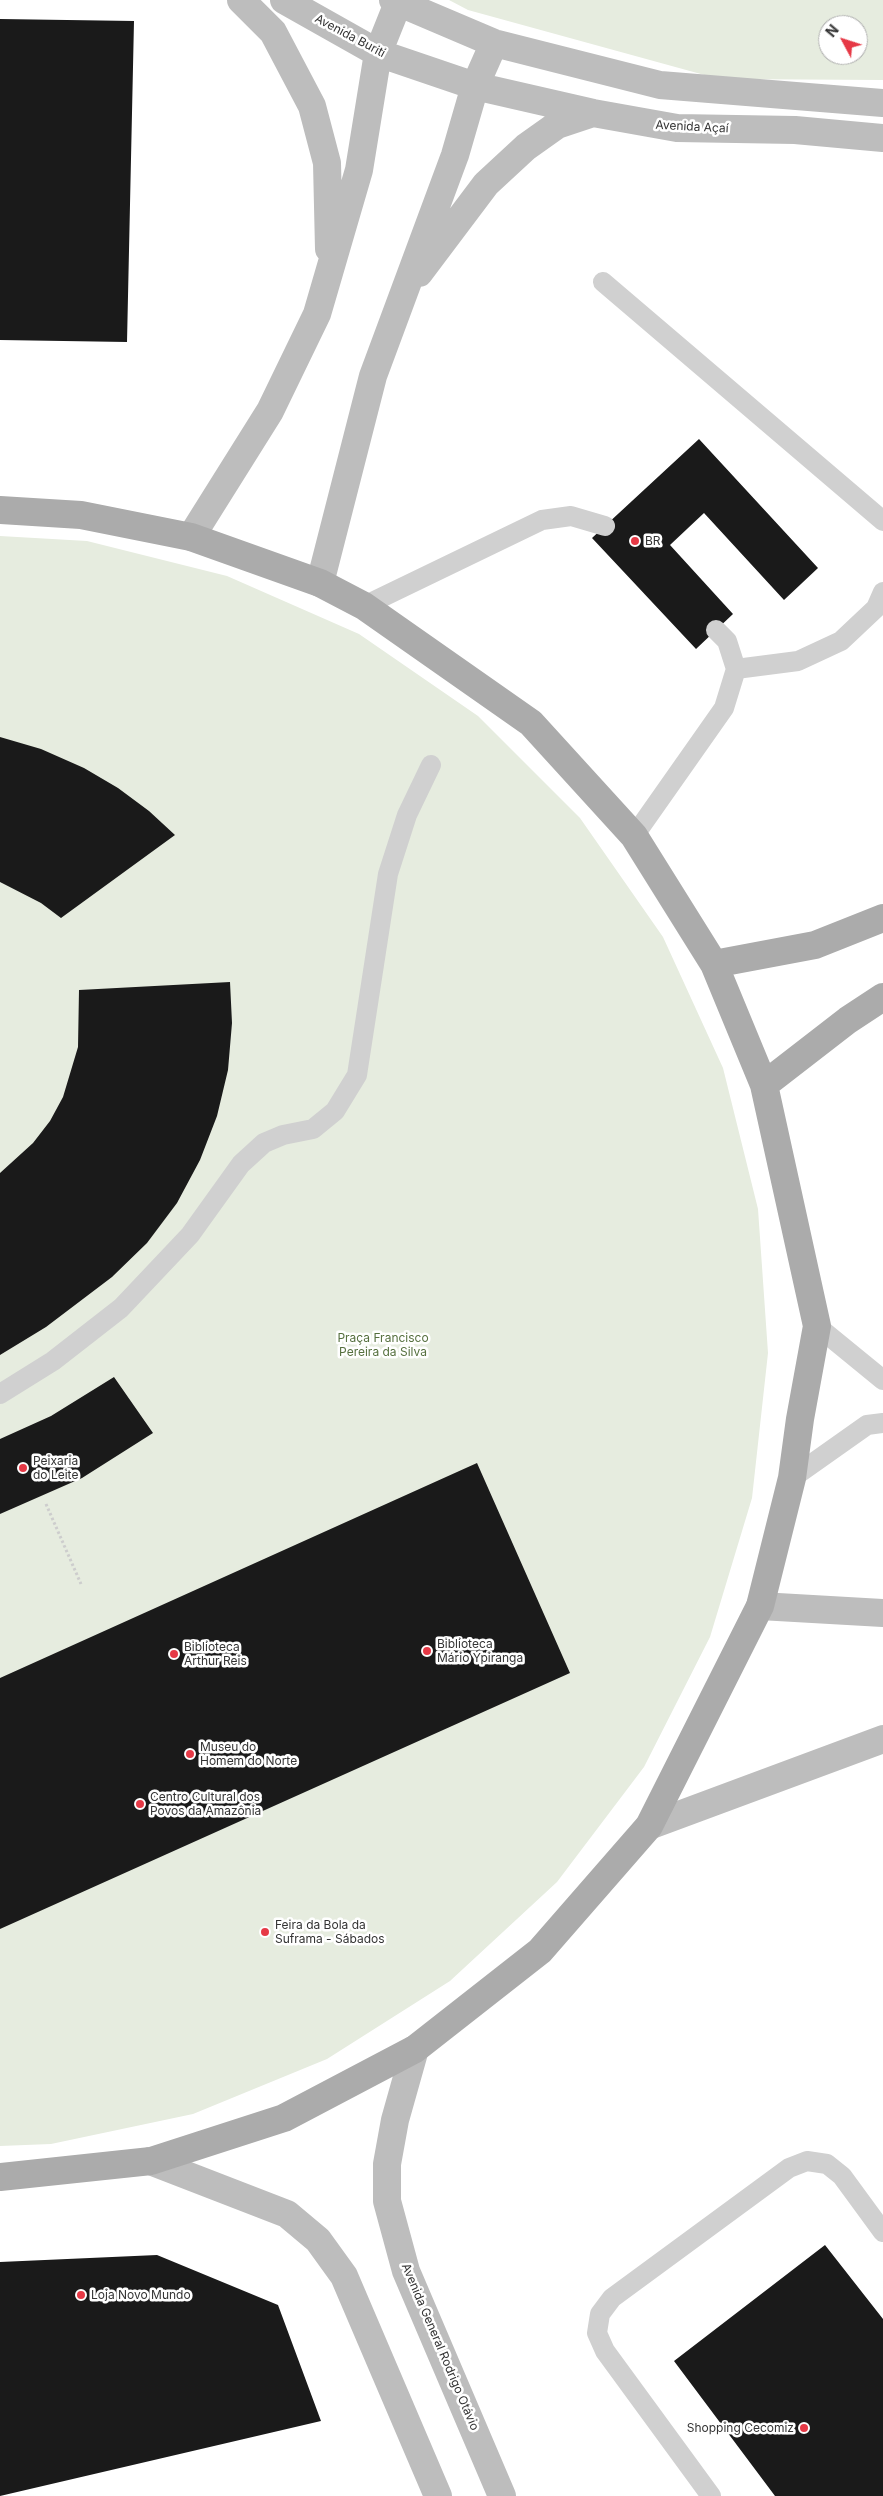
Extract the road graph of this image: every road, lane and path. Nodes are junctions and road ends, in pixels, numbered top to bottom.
1 (241, 0) edge
2 (284, 0) edge
3 (396, 1) edge
4 (494, 43) junction
5 (378, 54) junction
6 (475, 86) junction
7 (883, 104) edge
8 (593, 113) junction
9 (883, 138) edge
10 (330, 275) junction
11 (603, 282) dead end
12 (402, 297) junction
13 (0, 510) edge
14 (883, 521) edge
15 (605, 526) dead end
16 (191, 537) junction
17 (320, 584) junction
18 (883, 592) edge
19 (364, 606) junction
20 (716, 630) dead end
21 (736, 669) junction
22 (431, 765) dead end
23 (634, 836) junction
24 (883, 918) edge
25 (714, 964) junction
26 (883, 997) edge
27 (764, 1085) junction
28 (817, 1326) junction
29 (883, 1380) edge
30 (0, 1394) edge
31 (883, 1423) edge
32 (792, 1478) junction
33 (46, 1504) dead end
34 (81, 1584) dead end
35 (760, 1606) junction
36 (883, 1613) edge
37 (883, 1739) edge
38 (648, 1826) junction
39 (415, 2049) junction
40 (150, 2161) junction
41 (0, 2177) edge
42 (883, 2232) edge
43 (438, 2496) edge
44 (502, 2496) edge
45 (711, 2496) edge

1 - 10 street
2 - 5 street, Avenida Buriti
3 - 4 street
3 - 5 street
4 - 6 street
4 - 7 street
5 - 6 street, Avenida Buriti
5 - 10 street
6 - 8 street, Avenida Açaí
6 - 12 street
8 - 9 street, Avenida Açaí
8 - 12 street
10 - 16 street
11 - 14 lane
12 - 17 street
13 - 16 main road
15 - 19 lane
16 - 17 main road
17 - 19 main road
18 - 21 lane
19 - 23 main road
20 - 21 lane
21 - 23 lane
22 - 30 lane
23 - 25 main road
24 - 25 main road
25 - 27 main road
26 - 27 main road
27 - 28 main road
28 - 29 lane
28 - 32 main road
31 - 32 lane
32 - 35 main road
33 - 34 path
35 - 36 street
35 - 38 main road
37 - 38 street
38 - 39 main road
39 - 40 main road
39 - 44 street, Avenida General Rodrigo Otávio
40 - 41 main road
40 - 43 street
42 - 45 lane

